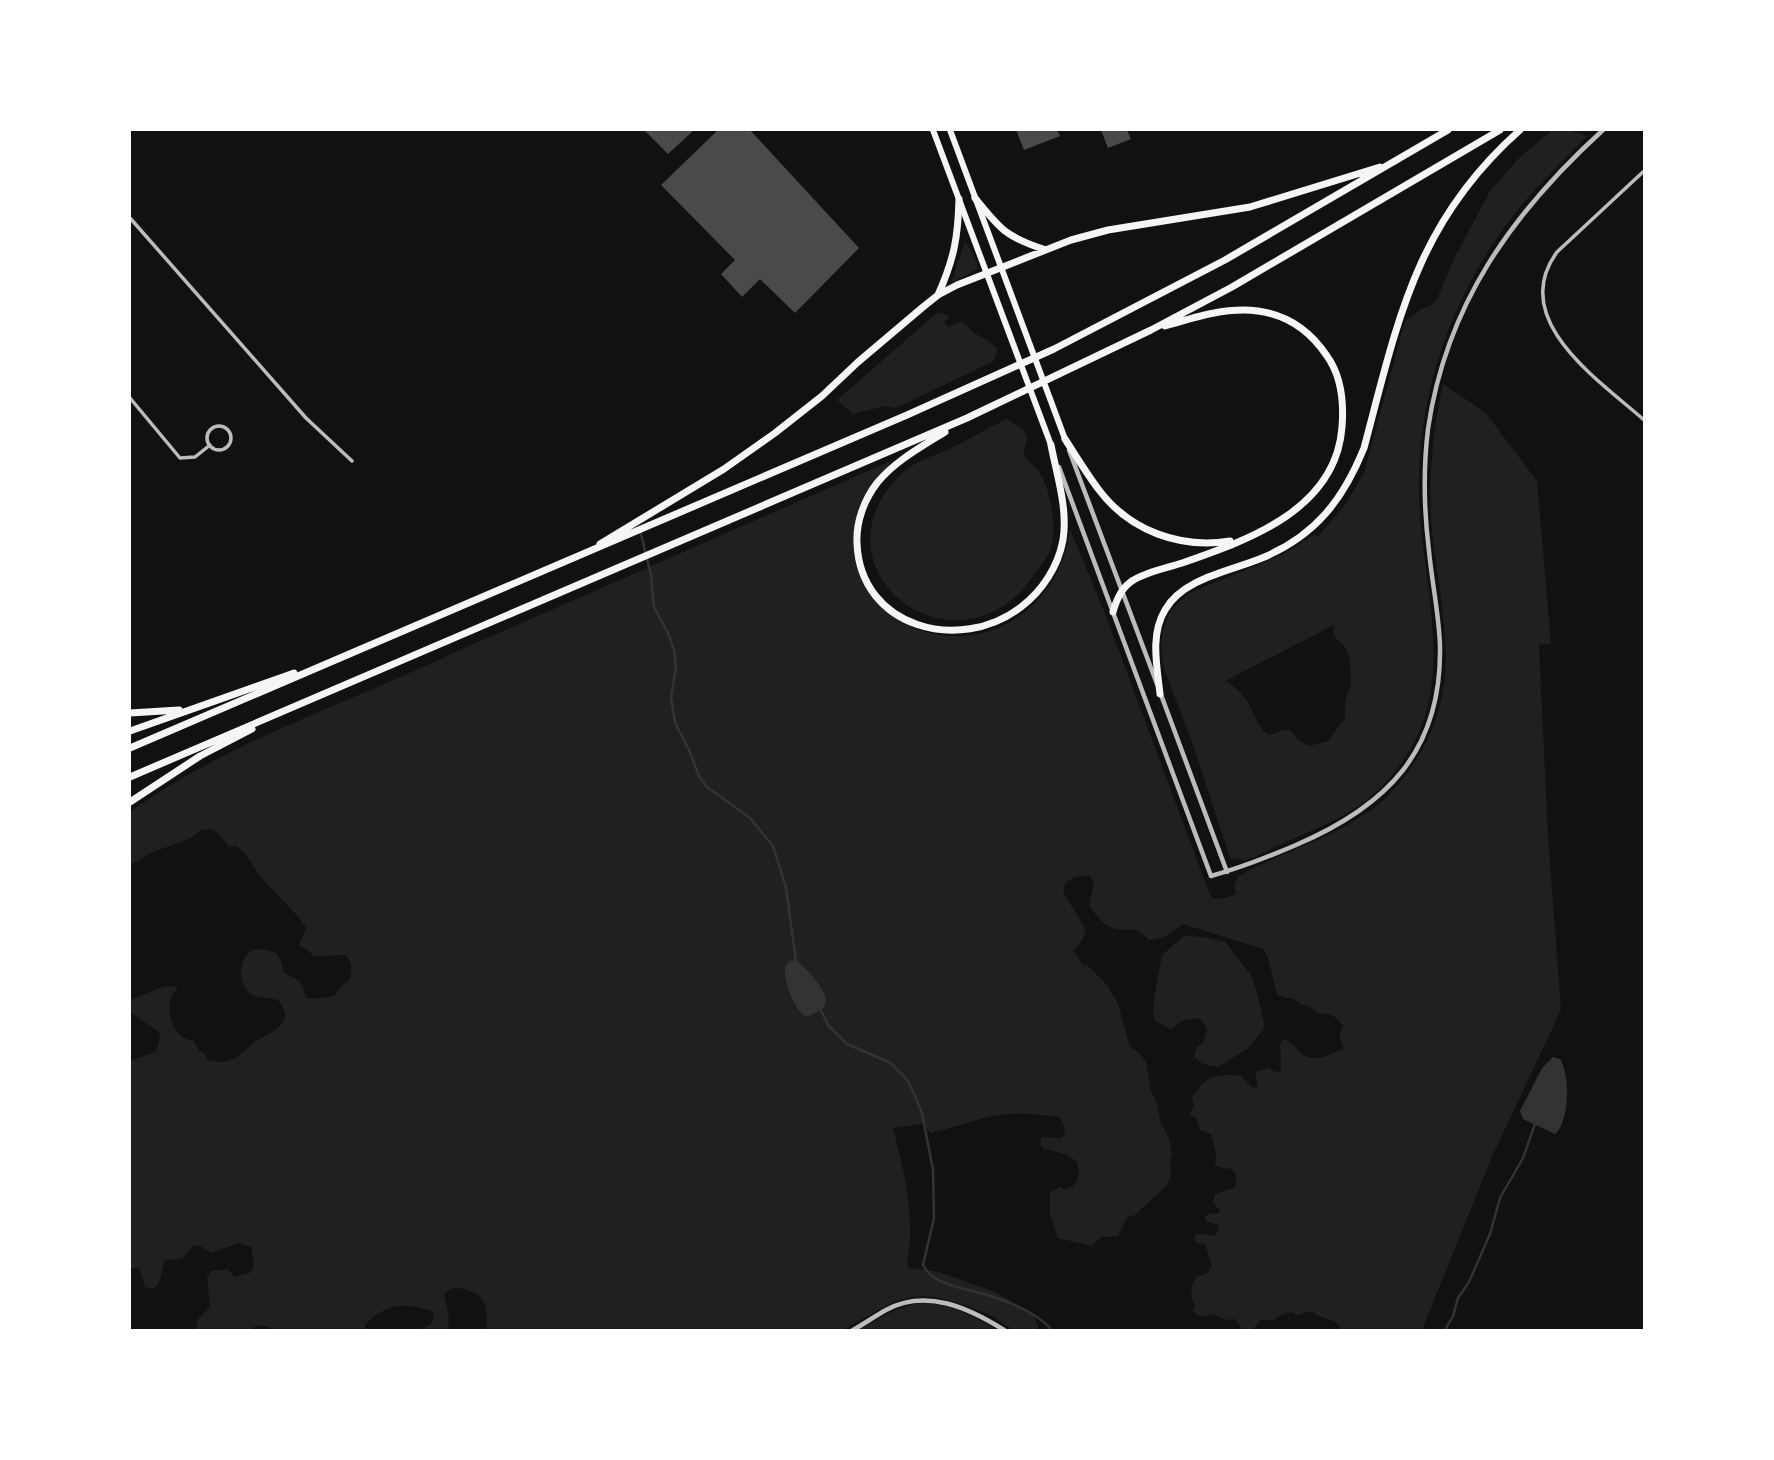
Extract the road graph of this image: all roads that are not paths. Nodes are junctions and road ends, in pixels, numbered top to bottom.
1 (933, 130) edge
2 (950, 130) edge
3 (1448, 130) edge
4 (1500, 130) edge
5 (1520, 130) edge
6 (1603, 130) edge
7 (1394, 162) junction
8 (1644, 171) edge
9 (975, 198) junction
10 (959, 199) junction
11 (130, 218) edge
12 (1044, 249) junction
13 (1001, 268) junction
14 (986, 272) junction
15 (938, 295) junction
16 (1151, 330) junction
17 (130, 398) edge
18 (967, 418) junction
19 (1644, 420) edge
20 (1065, 439) junction
21 (1051, 445) junction
22 (210, 446) junction
23 (352, 461) dead end
24 (1254, 534) junction
25 (582, 555) junction
26 (1122, 591) junction
27 (1113, 612) junction
28 (349, 654) junction
29 (1160, 694) junction
30 (305, 702) junction
31 (191, 709) junction
32 (130, 713) edge
33 (130, 731) edge
34 (130, 748) edge
35 (130, 777) edge
36 (130, 802) edge
37 (1227, 872) junction
38 (853, 1331) edge
39 (1004, 1331) edge

1 - 10 main road
2 - 9 main road
3 - 7 highway
4 - 16 highway
5 - 29 highway
6 - 37 street
7 - 12 highway
7 - 25 highway
8 - 19 street
9 - 12 highway
9 - 13 main road
10 - 14 main road
10 - 15 highway
11 - 23 street
12 - 13 highway
13 - 14 highway
13 - 20 main road
14 - 15 highway
14 - 21 main road
15 - 25 highway
16 - 18 highway
16 - 24 highway
17 - 22 street
18 - 21 highway
18 - 30 highway
20 - 24 highway
20 - 26 street
21 - 27 street
22 - 22 street
24 - 26 highway
25 - 28 highway
26 - 27 highway
26 - 29 street
27 - 37 street
28 - 31 highway
28 - 34 highway
29 - 37 street
30 - 35 highway
30 - 36 highway
31 - 32 highway
31 - 33 highway
38 - 39 street

